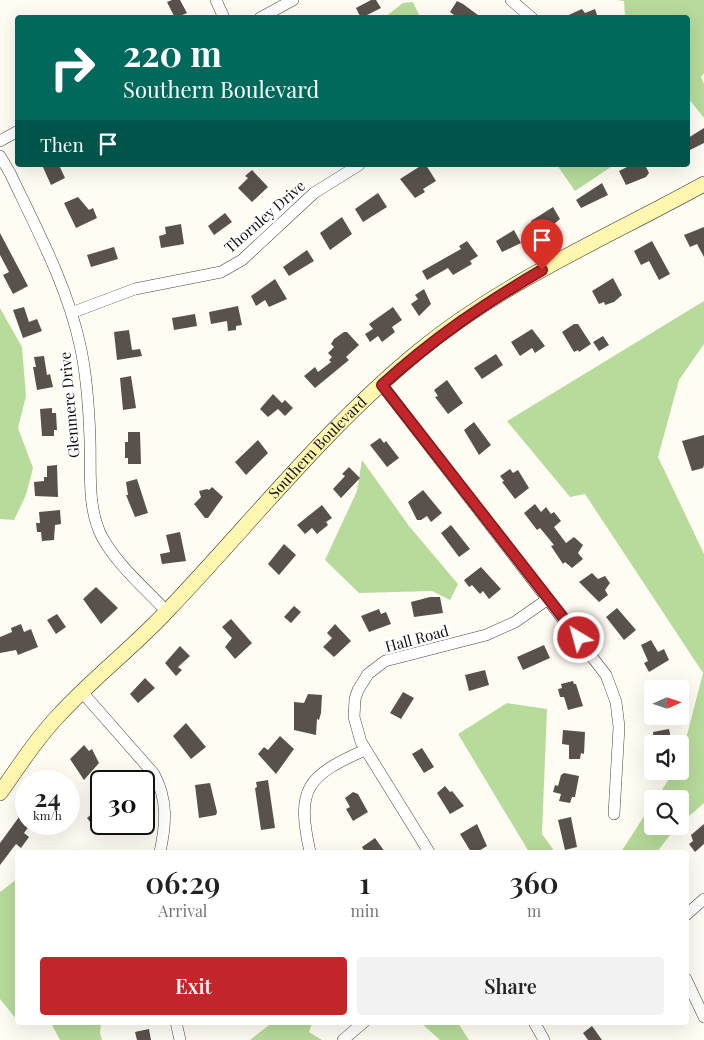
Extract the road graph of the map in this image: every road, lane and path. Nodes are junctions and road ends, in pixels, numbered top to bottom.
1 (216, 0) edge
2 (293, 0) edge
3 (510, 0) edge
4 (223, 15) edge
5 (266, 15) edge
6 (528, 15) edge
7 (15, 134) edge
8 (0, 141) edge
9 (0, 156) edge
10 (356, 167) edge
11 (704, 184) edge
12 (72, 313) junction
13 (382, 385) junction
14 (548, 599) junction
15 (167, 612) junction
16 (82, 692) junction
17 (365, 750) junction
18 (0, 793) edge
19 (614, 814) dead end
20 (160, 850) edge
21 (310, 850) edge
22 (428, 850) edge
23 (704, 899) edge
24 (689, 912) edge
25 (689, 984) edge
26 (704, 1017) edge
27 (177, 1025) edge
28 (360, 1025) edge
29 (536, 1025) edge
30 (180, 1040) edge
31 (343, 1040) edge
32 (544, 1040) edge

1 - 4 street
2 - 5 street
3 - 6 street
7 - 8 street
9 - 12 street, Glenmere Drive
10 - 12 street, Thornley Drive
11 - 13 main road, Southern Boulevard
12 - 15 street, Glenmere Drive
13 - 14 street
13 - 15 main road, Southern Boulevard
14 - 17 street, Hall Road
14 - 19 street
15 - 16 main road, Southern Boulevard
16 - 18 main road, Southern Boulevard
16 - 20 street
17 - 21 street
17 - 22 street, Hall Road
23 - 24 street
25 - 26 street
27 - 30 street
28 - 31 street
29 - 32 street

